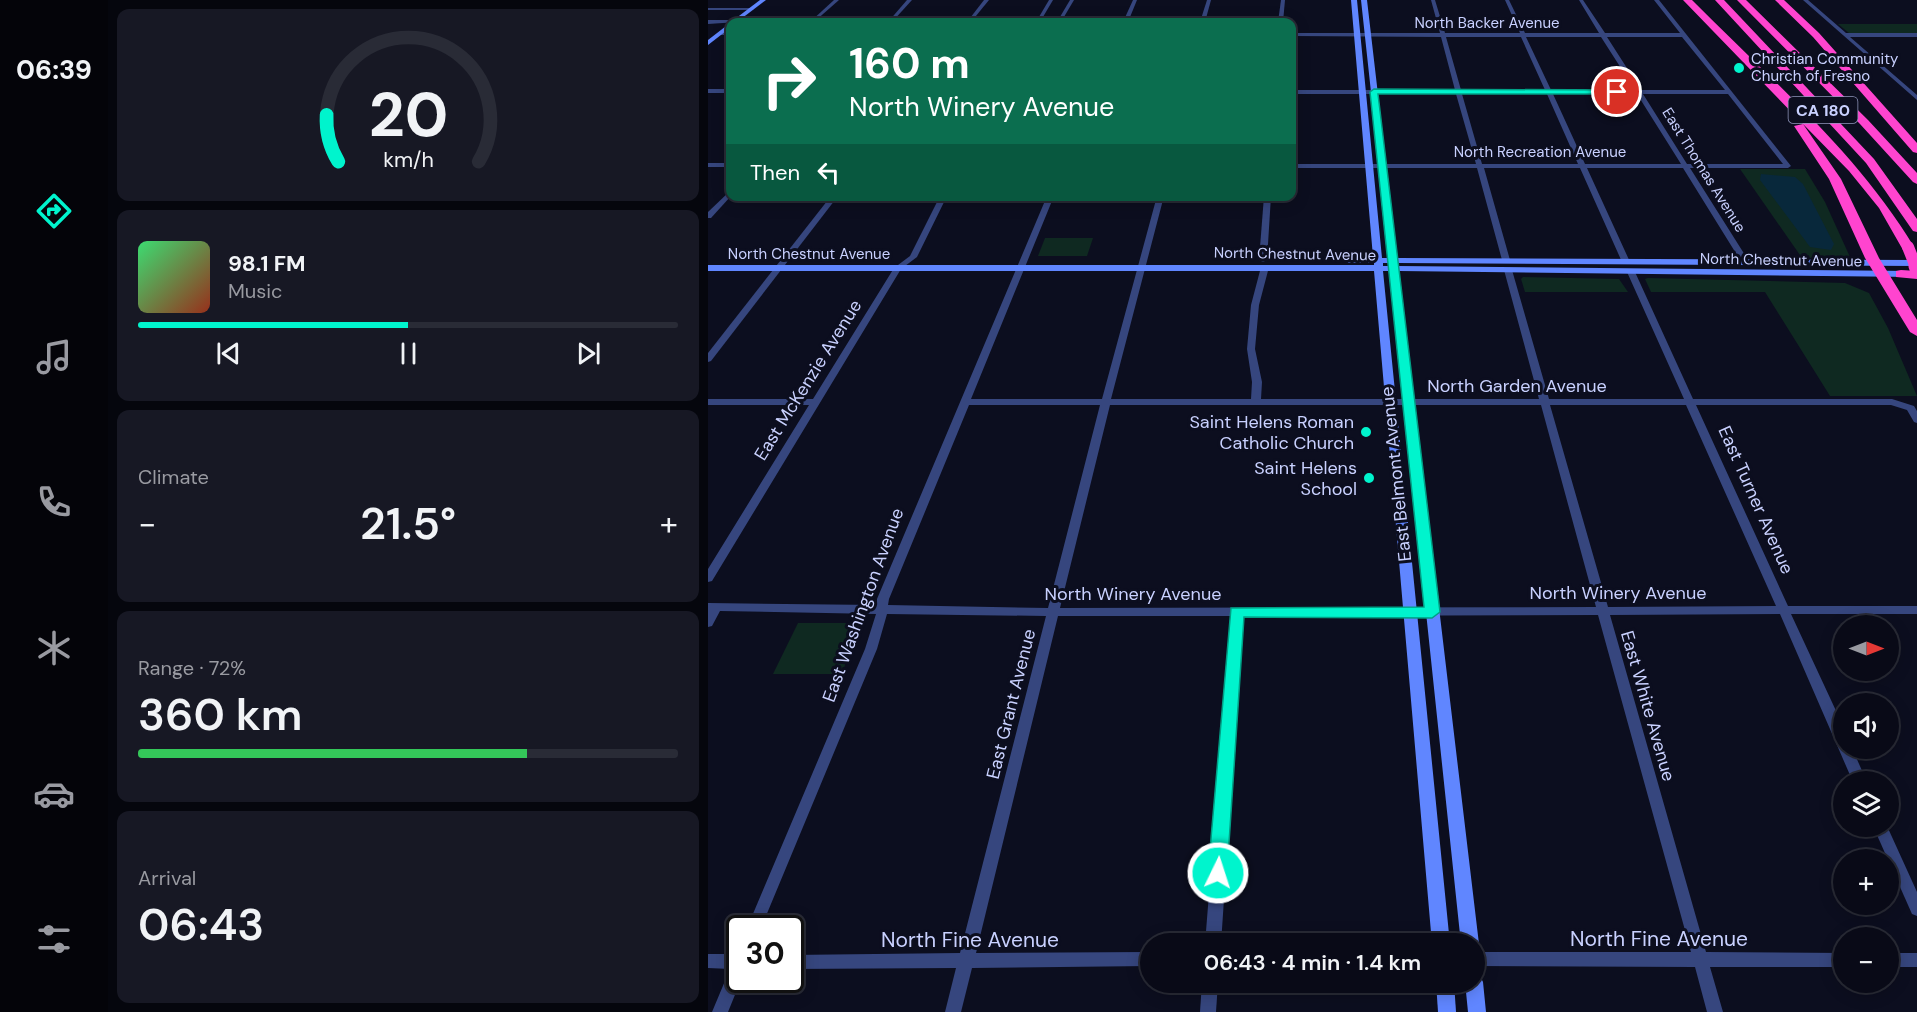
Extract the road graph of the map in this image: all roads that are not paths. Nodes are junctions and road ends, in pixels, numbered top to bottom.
1 (763, 0) edge
2 (837, 0) edge
3 (910, 0) edge
4 (987, 0) edge
5 (1051, 0) edge
6 (1072, 0) edge
7 (1135, 0) edge
8 (1209, 0) edge
9 (1284, 0) edge
10 (1354, 0) edge
11 (1364, 0) edge
12 (1433, 0) edge
13 (1507, 0) edge
14 (1581, 0) edge
15 (1656, 0) edge
16 (1687, 0) edge
17 (1741, 0) edge
18 (1753, 0) edge
19 (1779, 0) edge
20 (1805, 0) edge
21 (1716, 4) edge
22 (708, 9) edge
23 (752, 9) junction
24 (740, 18) edge
25 (817, 18) edge
26 (894, 18) edge
27 (972, 18) edge
28 (1040, 18) edge
29 (1061, 18) edge
30 (1127, 18) edge
31 (1203, 18) edge
32 (1282, 18) edge
33 (708, 22) edge
34 (726, 22) edge
35 (726, 29) edge
36 (720, 34) junction
37 (726, 34) edge
38 (1367, 34) junction
39 (1296, 35) edge
40 (1357, 35) junction
41 (1442, 35) junction
42 (1523, 35) junction
43 (1603, 35) junction
44 (1683, 35) junction
45 (1844, 35) junction
46 (1917, 35) edge
47 (708, 43) edge
48 (1834, 56) junction
49 (1821, 79) junction
50 (1764, 80) junction
51 (708, 91) edge
52 (726, 91) edge
53 (1296, 92) edge
54 (1368, 92) junction
55 (1457, 92) junction
56 (1549, 92) junction
57 (1639, 92) junction
58 (1730, 92) junction
59 (1914, 92) edge
60 (1917, 98) edge
61 (1917, 135) edge
62 (1917, 150) edge
63 (708, 165) edge
64 (726, 165) edge
65 (1296, 166) edge
66 (1376, 166) junction
67 (1478, 166) junction
68 (1583, 166) junction
69 (1685, 166) junction
70 (1917, 180) edge
71 (726, 196) edge
72 (831, 201) edge
73 (942, 201) edge
74 (1049, 201) edge
75 (1160, 201) edge
76 (1268, 201) edge
77 (708, 216) edge
78 (1917, 228) edge
79 (708, 261) edge
80 (908, 261) junction
81 (1264, 263) junction
82 (1746, 263) junction
83 (1917, 263) edge
84 (783, 264) junction
85 (1024, 264) junction
86 (1145, 264) junction
87 (1378, 264) junction
88 (1393, 264) junction
89 (1507, 265) junction
90 (1629, 267) junction
91 (708, 268) edge
92 (898, 268) junction
93 (1879, 269) junction
94 (1917, 269) edge
95 (1901, 274) joint
96 (1917, 275) edge
97 (1917, 332) edge
98 (708, 359) edge
99 (1106, 401) junction
100 (1256, 401) junction
101 (708, 402) edge
102 (814, 402) junction
103 (964, 402) junction
104 (1390, 402) junction
105 (1409, 402) junction
106 (1545, 402) junction
107 (1690, 402) junction
108 (1917, 420) edge
109 (708, 578) edge
110 (712, 607) edge
111 (882, 609) junction
112 (1784, 610) junction
113 (1917, 610) edge
114 (1603, 611) junction
115 (1053, 612) junction
116 (1237, 612) junction
117 (1410, 612) junction
118 (1432, 612) junction
119 (708, 623) edge
120 (1833, 719) edge
121 (1885, 837) edge
122 (1917, 909) edge
123 (759, 915) edge
124 (1214, 933) edge
125 (1440, 933) edge
126 (1469, 933) edge
127 (1140, 959) edge
128 (1485, 959) edge
129 (1833, 960) edge
130 (1899, 960) edge
131 (1917, 960) edge
132 (708, 961) edge
133 (1701, 961) junction
134 (726, 962) edge
135 (804, 962) edge
136 (965, 962) junction
137 (728, 993) edge
138 (1209, 993) edge
139 (1445, 993) edge
140 (1475, 993) edge
141 (720, 1012) edge
142 (953, 1012) edge
143 (1208, 1012) edge
144 (1447, 1012) edge
145 (1477, 1012) edge
146 (1715, 1012) edge

1 - 23 main road
2 - 25 street
3 - 26 street
4 - 27 street
5 - 28 street
6 - 29 street
7 - 30 street
8 - 31 street
9 - 32 street
10 - 40 main road, East Belmont Avenue
11 - 38 main road, East Belmont Avenue
12 - 41 street, East White Avenue
13 - 42 street, East Turner Avenue
14 - 43 street, East Thomas Avenue
15 - 44 street
16 - 50 highway
17 - 49 highway, CA 180
18 - 49 highway
19 - 48 highway
20 - 45 street
21 - 78 highway, CA 180
22 - 23 street
23 - 24 main road
33 - 34 street
35 - 36 main road
36 - 37 street
36 - 47 main road
38 - 40 street, North Backer Avenue
38 - 41 street, North Backer Avenue
38 - 54 main road, East Belmont Avenue
39 - 40 street, North Backer Avenue
40 - 54 main road, East Belmont Avenue
41 - 42 street, North Backer Avenue
41 - 55 street, East White Avenue
42 - 43 street, North Backer Avenue
42 - 56 street, East Turner Avenue
43 - 44 street, North Backer Avenue
43 - 57 street, East Thomas Avenue
44 - 58 street
45 - 46 street
45 - 59 street
48 - 61 highway
48 - 62 highway
49 - 70 highway, CA 180
50 - 93 highway
50 - 94 highway, bridge
51 - 52 street
53 - 54 street
54 - 55 street
54 - 66 main road, East Belmont Avenue
55 - 56 street
55 - 67 street, East White Avenue
56 - 57 street
56 - 68 street, East Turner Avenue
57 - 58 street
57 - 69 street, East Thomas Avenue
58 - 69 street, North Recreation Avenue
59 - 60 street
63 - 64 street
65 - 66 street, North Recreation Avenue
66 - 67 street, North Recreation Avenue
66 - 87 main road, East Belmont Avenue
66 - 88 main road, East Belmont Avenue
67 - 68 street, North Recreation Avenue
67 - 89 street, East White Avenue
68 - 69 street, North Recreation Avenue
68 - 90 street, East Turner Avenue
69 - 82 street, East Thomas Avenue
71 - 77 street
72 - 84 street
73 - 80 street, East McKenzie Avenue
74 - 85 street, East Washington Avenue
75 - 86 street, East Grant Avenue
76 - 81 street
79 - 84 main road, North Chestnut Avenue
80 - 84 main road, North Chestnut Avenue
80 - 85 main road, North Chestnut Avenue
80 - 92 street, East McKenzie Avenue
81 - 86 main road, North Chestnut Avenue
81 - 87 main road, North Chestnut Avenue
81 - 100 street
82 - 90 main road, North Chestnut Avenue
82 - 93 main road, North Chestnut Avenue
83 - 93 main road, North Chestnut Avenue
84 - 91 main road, North Chestnut Avenue
84 - 92 main road, North Chestnut Avenue
84 - 98 street
85 - 86 main road, North Chestnut Avenue
85 - 92 main road, North Chestnut Avenue
85 - 103 street, East Washington Avenue
86 - 99 street, East Grant Avenue
87 - 88 main road, North Chestnut Avenue
87 - 104 main road, East Belmont Avenue
88 - 89 main road, North Chestnut Avenue
88 - 105 main road, East Belmont Avenue
89 - 90 main road, North Chestnut Avenue
89 - 106 street, East White Avenue
90 - 93 main road, North Chestnut Avenue
90 - 107 street, East Turner Avenue
92 - 102 street, East McKenzie Avenue
93 - 95 main road, North Chestnut Avenue
93 - 97 highway
95 - 96 highway
99 - 100 street, North Garden Avenue
99 - 103 street, North Garden Avenue
99 - 115 street, East Grant Avenue
100 - 104 street, North Garden Avenue
101 - 102 street
102 - 109 street, East McKenzie Avenue
103 - 111 street, East Washington Avenue
104 - 105 street, North Garden Avenue
104 - 117 main road, East Belmont Avenue
105 - 106 street, North Garden Avenue
105 - 118 main road, East Belmont Avenue
106 - 107 street, North Garden Avenue
106 - 114 street, East White Avenue
107 - 108 street, North Garden Avenue
107 - 112 street, East Turner Avenue
110 - 111 street, North Winery Avenue
110 - 119 street
111 - 115 street, North Winery Avenue
111 - 123 street, East Washington Avenue
112 - 113 street, North Winery Avenue
112 - 114 street, North Winery Avenue
112 - 120 street, East Turner Avenue
114 - 118 street, North Winery Avenue
114 - 133 street, East White Avenue
115 - 116 street, North Winery Avenue
115 - 136 street, East Grant Avenue
116 - 117 street, North Winery Avenue
116 - 124 street
117 - 118 street, North Winery Avenue
117 - 125 main road, East Belmont Avenue
118 - 126 main road, East Belmont Avenue
121 - 122 street
127 - 136 street, North Fine Avenue
128 - 133 street, North Fine Avenue
129 - 133 street, North Fine Avenue
130 - 131 street
132 - 134 street
133 - 146 street, East White Avenue
135 - 136 street, North Fine Avenue
136 - 142 street, East Grant Avenue
137 - 141 street
138 - 143 street
139 - 144 main road
140 - 145 main road

